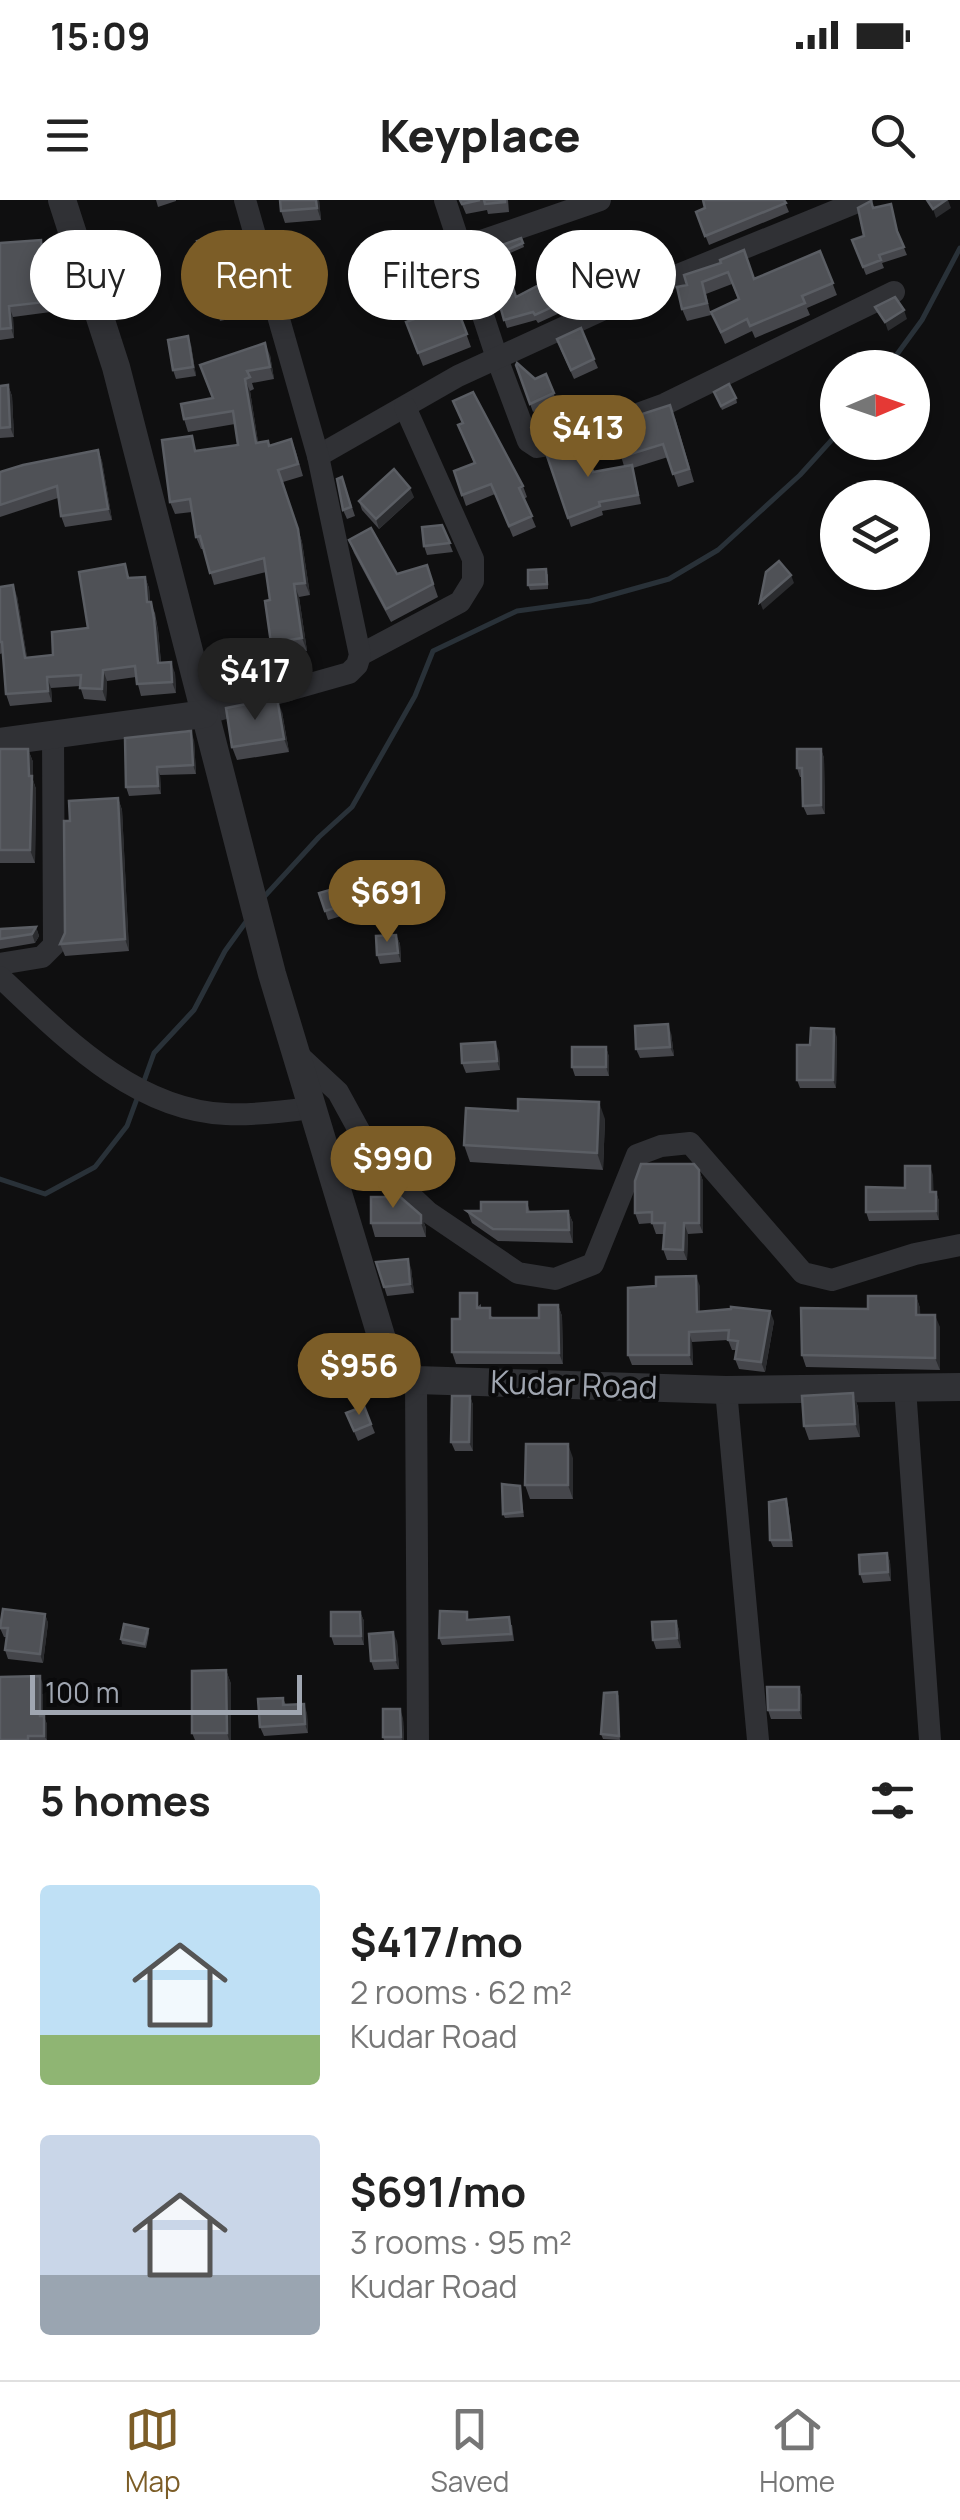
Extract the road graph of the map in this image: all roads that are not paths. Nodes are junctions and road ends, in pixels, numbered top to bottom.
1 (62, 200) edge
2 (245, 200) edge
3 (445, 200) edge
4 (600, 200) edge
5 (862, 200) edge
6 (455, 230) edge
7 (513, 230) edge
8 (894, 292) dead end
9 (485, 320) edge
10 (498, 361) junction
11 (405, 407) junction
12 (318, 456) junction
13 (360, 656) junction
14 (204, 714) junction
15 (52, 734) junction
16 (0, 742) edge
17 (0, 964) edge
18 (0, 978) edge
19 (295, 1052) junction
20 (310, 1108) junction
21 (960, 1245) edge
22 (416, 1380) junction
23 (960, 1387) edge
24 (905, 1388) junction
25 (726, 1390) junction
26 (418, 1740) edge
27 (758, 1740) edge
28 (930, 1740) edge

1 - 14 street
2 - 12 street
3 - 6 street
4 - 7 street
5 - 10 street
8 - 10 street
9 - 10 street
10 - 11 street
11 - 12 street
11 - 13 street
12 - 13 street
13 - 14 street
14 - 15 street
14 - 19 street
15 - 16 street
15 - 17 street
18 - 20 street
19 - 20 street
19 - 21 street
20 - 22 street
22 - 25 street, Kudar Road
22 - 26 street
23 - 24 street, Kudar Road
24 - 25 street, Kudar Road
24 - 28 street
25 - 27 street

